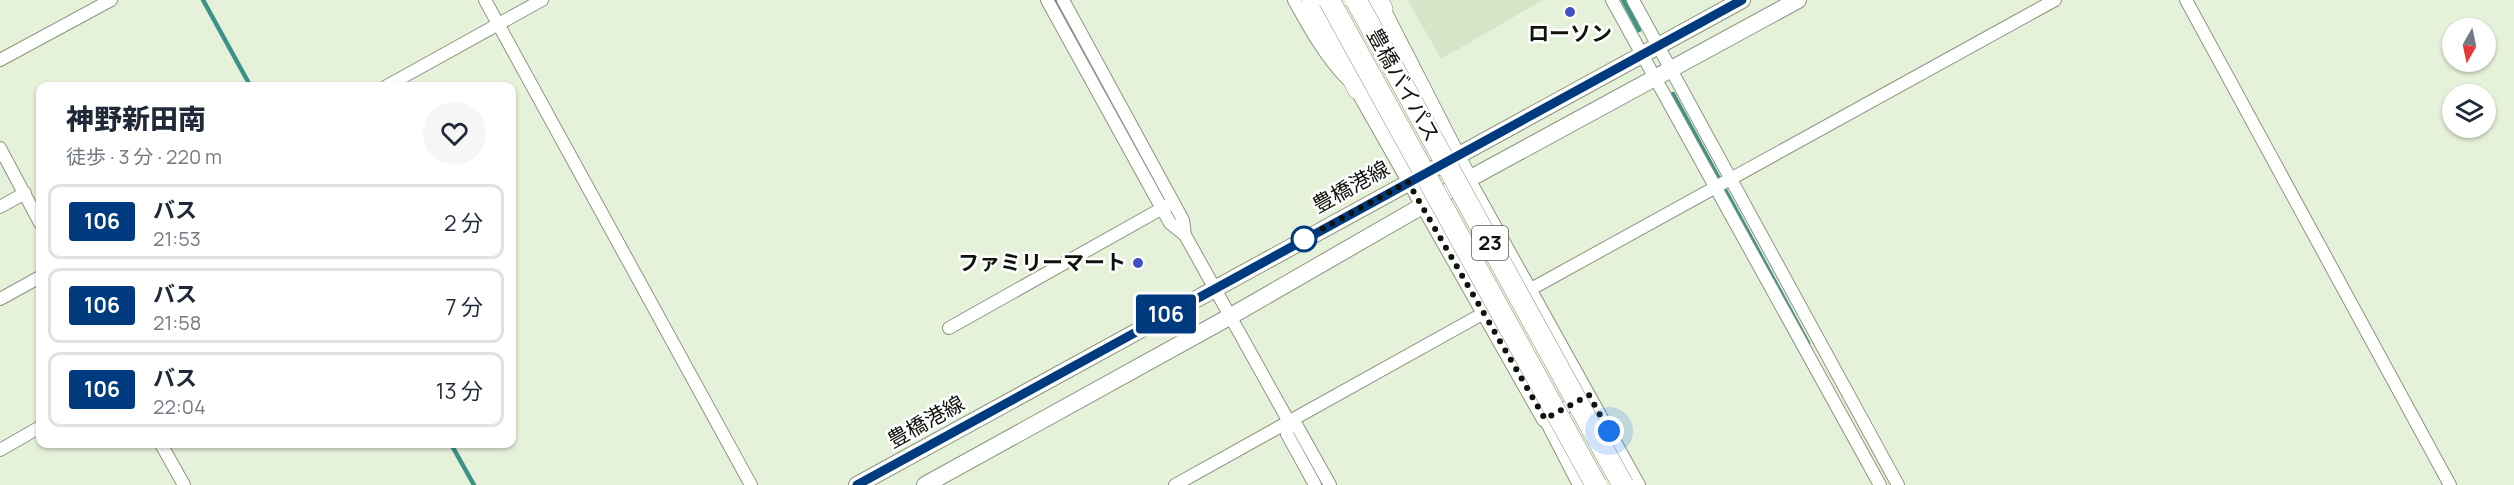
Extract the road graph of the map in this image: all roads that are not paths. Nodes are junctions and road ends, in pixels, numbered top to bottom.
1 (111, 0) edge
2 (485, 0) edge
3 (542, 0) edge
4 (1047, 0) edge
5 (1063, 0) edge
6 (1294, 0) edge
7 (1312, 0) edge
8 (1329, 0) edge
9 (1356, 0) edge
10 (1612, 0) edge
11 (1633, 0) edge
12 (1742, 0) edge
13 (1798, 0) edge
14 (2055, 0) edge
15 (2186, 0) edge
16 (1381, 3) edge
17 (498, 24) junction
18 (1088, 44) junction
19 (1658, 45) junction
20 (1075, 51) junction
21 (1641, 54) junction
22 (0, 60) edge
23 (1671, 69) junction
24 (1654, 79) junction
25 (394, 82) edge
26 (1358, 89) junction
27 (1120, 105) junction
28 (1108, 112) junction
29 (0, 148) edge
30 (1458, 155) junction
31 (1469, 179) junction
32 (1730, 179) junction
33 (1408, 182) junction
34 (1715, 188) junction
35 (25, 193) junction
36 (1167, 205) junction
37 (1422, 205) junction
38 (0, 207) edge
39 (36, 215) edge
40 (1779, 272) junction
41 (36, 279) edge
42 (1766, 280) junction
43 (1215, 287) junction
44 (1531, 289) junction
45 (0, 298) edge
46 (1484, 313) junction
47 (1231, 316) junction
48 (949, 328) dead end
49 (1589, 395) junction
50 (1545, 419) junction
51 (1289, 422) junction
52 (36, 429) edge
53 (1870, 434) junction
54 (1857, 443) junction
55 (163, 448) edge
56 (0, 450) edge
57 (184, 485) edge
58 (751, 485) edge
59 (857, 485) edge
60 (925, 485) edge
61 (1175, 485) edge
62 (1316, 485) edge
63 (1330, 485) edge
64 (1579, 485) edge
65 (1596, 485) edge
66 (1623, 485) edge
67 (1640, 485) edge
68 (1881, 485) edge
69 (1898, 485) edge
70 (2450, 485) edge

1 - 22 street
2 - 17 street
3 - 17 street
4 - 20 street
5 - 18 street
6 - 26 street
7 - 26 highway
8 - 65 highway, 豊橋バイパス / 23, bridge
9 - 66 highway, 豊橋バイパス / 23, bridge
10 - 21 street
11 - 19 street
12 - 19 main road, 豊橋港線
13 - 23 main road
14 - 32 street
15 - 70 street
16 - 30 main road
17 - 25 street
17 - 58 street
18 - 20 street
18 - 27 street
19 - 21 main road, 豊橋港線
19 - 23 street
20 - 28 street
21 - 24 street
21 - 30 main road, 豊橋港線
23 - 24 main road
23 - 32 street
24 - 31 main road
24 - 34 street
26 - 33 main road
27 - 28 street
27 - 36 street
28 - 36 street
29 - 35 street
30 - 31 main road
30 - 33 main road, 豊橋港線
31 - 37 main road
31 - 44 street
32 - 34 street
32 - 40 street
33 - 37 main road
33 - 43 main road, 豊橋港線
34 - 42 street
34 - 44 street
35 - 38 street
35 - 39 street
36 - 43 street
36 - 48 street
37 - 46 main road
37 - 47 main road
40 - 42 street
40 - 53 street
41 - 45 street
42 - 54 street
43 - 47 street
43 - 59 main road, 豊橋港線
44 - 49 street
46 - 50 main road
46 - 51 street
47 - 51 street
47 - 60 main road
49 - 50 street
49 - 67 street
50 - 64 street
51 - 61 street
51 - 62 street
51 - 63 street
52 - 56 street
53 - 54 street
53 - 69 street
54 - 68 street
55 - 57 street

